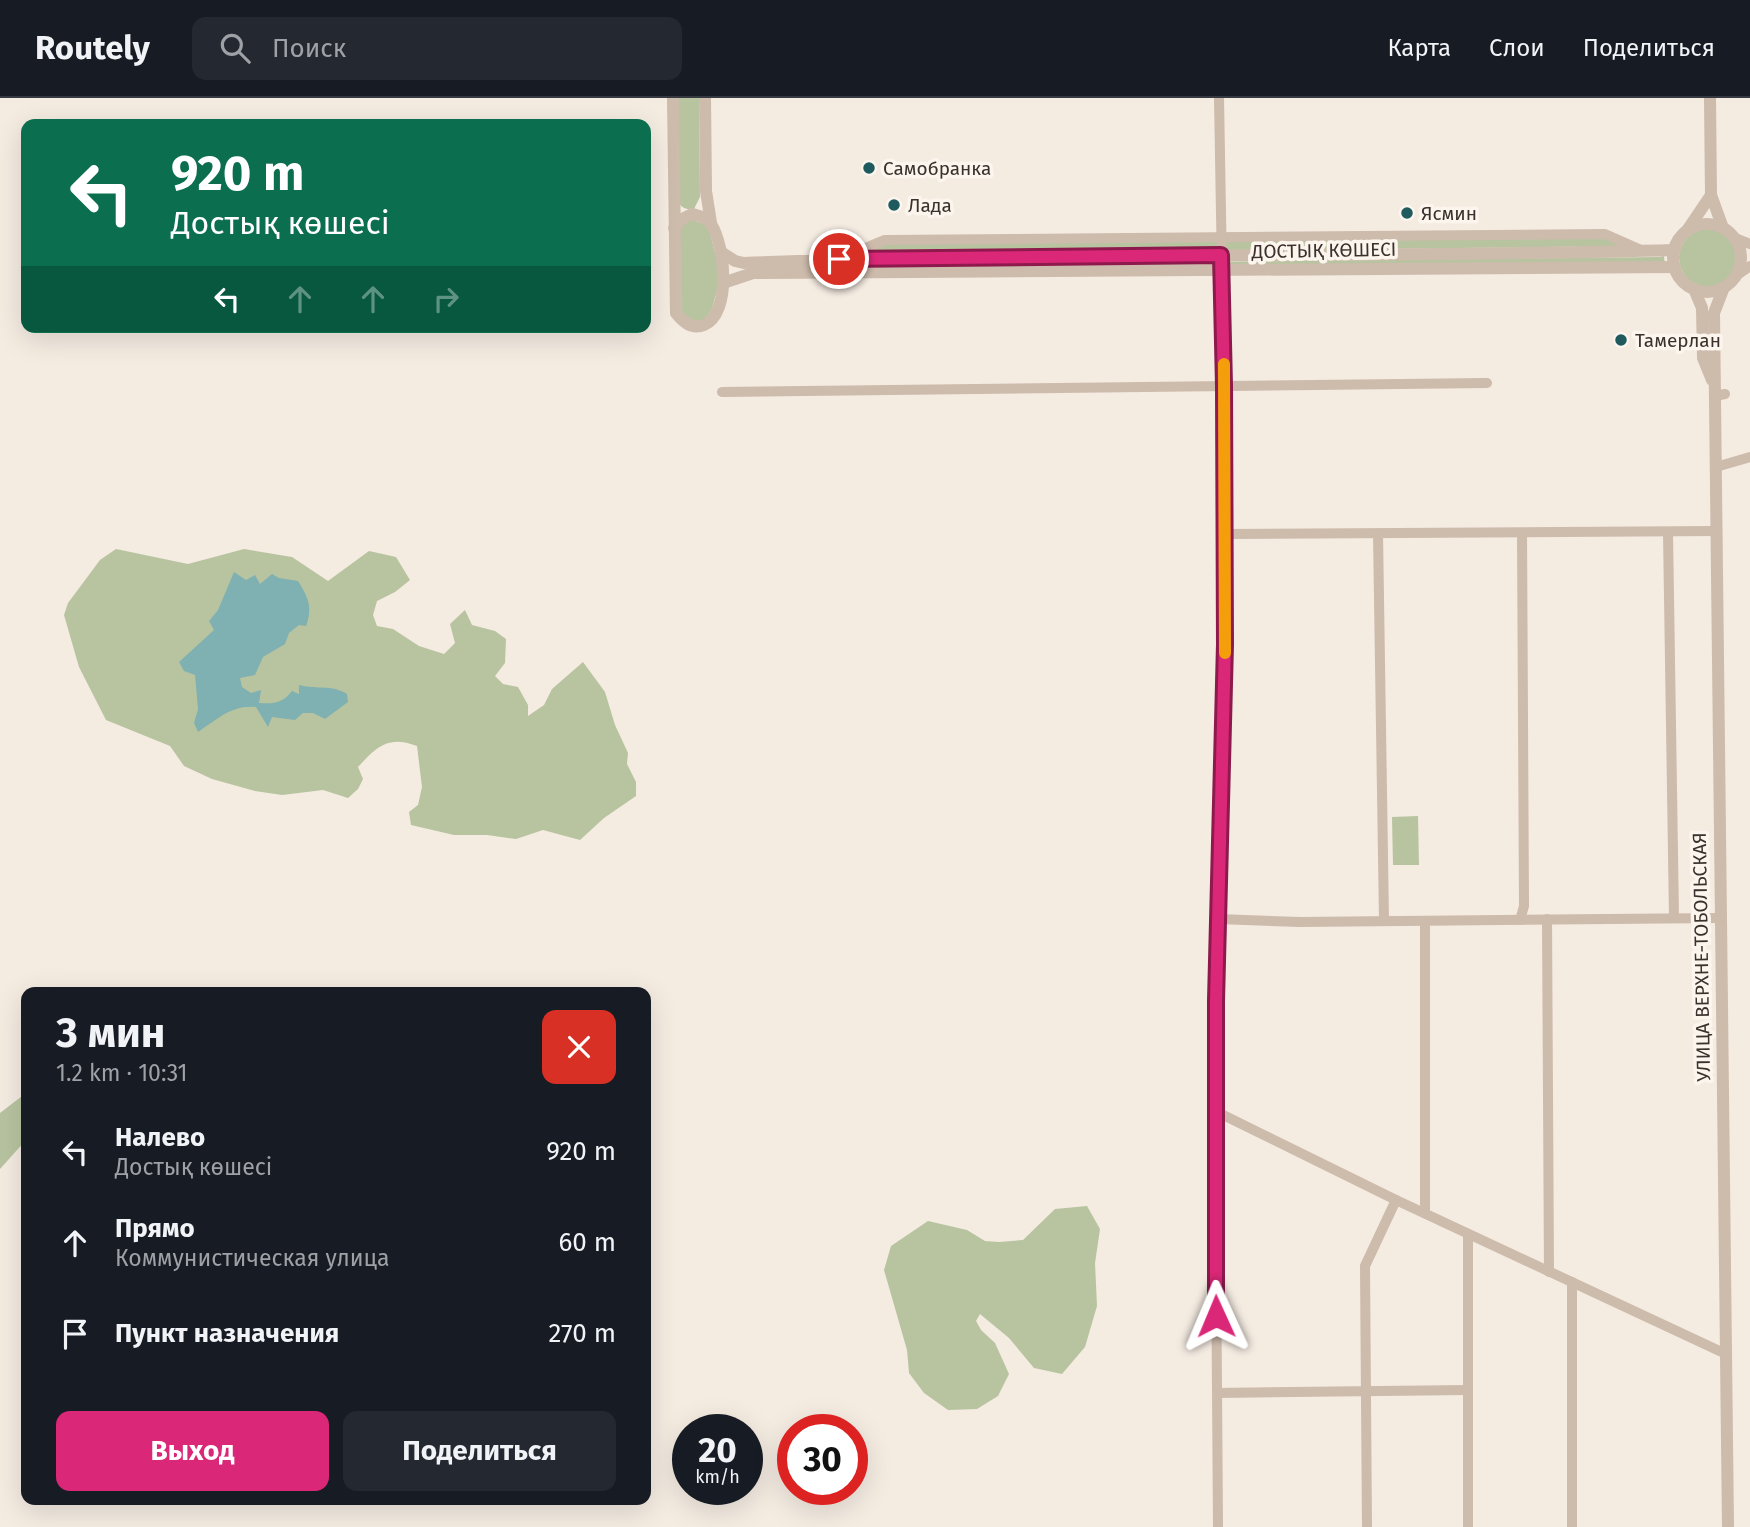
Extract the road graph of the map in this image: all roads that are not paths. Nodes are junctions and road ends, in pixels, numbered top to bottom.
1 (673, 98) edge
2 (705, 98) edge
3 (1219, 98) edge
4 (1710, 98) edge
5 (1711, 195) junction
6 (711, 223) junction
7 (674, 228) junction
8 (1723, 228) junction
9 (1685, 233) junction
10 (1221, 239) junction
11 (1741, 243) edge
12 (1642, 250) junction
13 (1675, 250) junction
14 (721, 252) junction
15 (1221, 255) junction
16 (839, 259) junction
17 (1750, 266) edge
18 (1675, 267) junction
19 (1222, 271) junction
20 (1736, 276) junction
21 (723, 283) junction
22 (1724, 287) junction
23 (1694, 289) junction
24 (1487, 383) dead end
25 (1224, 386) junction
26 (722, 391) dead end
27 (1719, 393) junction
28 (1750, 457) edge
29 (1716, 467) junction
30 (1716, 531) junction
31 (1668, 532) junction
32 (1522, 533) junction
33 (1226, 534) junction
34 (1378, 534) junction
35 (1720, 918) junction
36 (1218, 919) junction
37 (1547, 919) junction
38 (1674, 919) junction
39 (1520, 920) junction
40 (1384, 921) junction
41 (1425, 921) junction
42 (1215, 1111) junction
43 (1396, 1200) junction
44 (1425, 1213) junction
45 (1468, 1234) junction
46 (1549, 1272) junction
47 (1572, 1282) junction
48 (1726, 1354) junction
49 (1468, 1390) junction
50 (1364, 1392) junction
51 (1217, 1393) junction
52 (1218, 1527) edge
53 (1367, 1527) edge
54 (1468, 1527) edge
55 (1572, 1527) edge
56 (1728, 1527) edge

1 - 7 street
2 - 6 street
3 - 10 street
4 - 5 street
5 - 8 street
5 - 9 street
6 - 7 street
6 - 14 street
7 - 21 street
8 - 9 street
8 - 11 street
9 - 13 street
10 - 12 street
10 - 15 street
10 - 16 street
11 - 20 street
12 - 13 street, ДОСТЫҚ КӨШЕСІ
12 - 15 street, ДОСТЫҚ КӨШЕСІ
13 - 18 street
14 - 16 street, ДОСТЫҚ КӨШЕСІ
14 - 21 street
15 - 16 street, ДОСТЫҚ КӨШЕСІ
15 - 19 street
17 - 20 street
18 - 19 street, ДОСТЫҚ КӨШЕСІ
18 - 23 street, УЛИЦА ВЕРХНЕ-ТОБОЛЬСКАЯ
19 - 21 street, ДОСТЫҚ КӨШЕСІ
19 - 25 street
20 - 22 street
22 - 23 street
22 - 27 street, УЛИЦА ВЕРХНЕ-ТОБОЛЬСКАЯ
23 - 27 street, УЛИЦА ВЕРХНЕ-ТОБОЛЬСКАЯ
24 - 25 street
25 - 26 street
25 - 33 street
27 - 29 street, УЛИЦА ВЕРХНЕ-ТОБОЛЬСКАЯ
28 - 29 street
29 - 30 street, УЛИЦА ВЕРХНЕ-ТОБОЛЬСКАЯ
30 - 31 street
30 - 35 street, УЛИЦА ВЕРХНЕ-ТОБОЛЬСКАЯ
31 - 32 street
31 - 38 street
32 - 34 street
32 - 39 street
33 - 34 street
33 - 36 street
34 - 40 street
35 - 38 street
35 - 48 street, УЛИЦА ВЕРХНЕ-ТОБОЛЬСКАЯ
36 - 40 street
36 - 42 street
37 - 38 street
37 - 39 street
37 - 46 street
39 - 41 street
40 - 41 street
41 - 44 street
42 - 43 street
42 - 51 street
43 - 44 street
43 - 50 street
44 - 45 street
45 - 46 street
45 - 49 street
46 - 47 street
47 - 48 street
47 - 55 street
48 - 56 street, УЛИЦА ВЕРХНЕ-ТОБОЛЬСКАЯ
49 - 50 street
49 - 54 street
50 - 51 street
50 - 53 street
51 - 52 street

